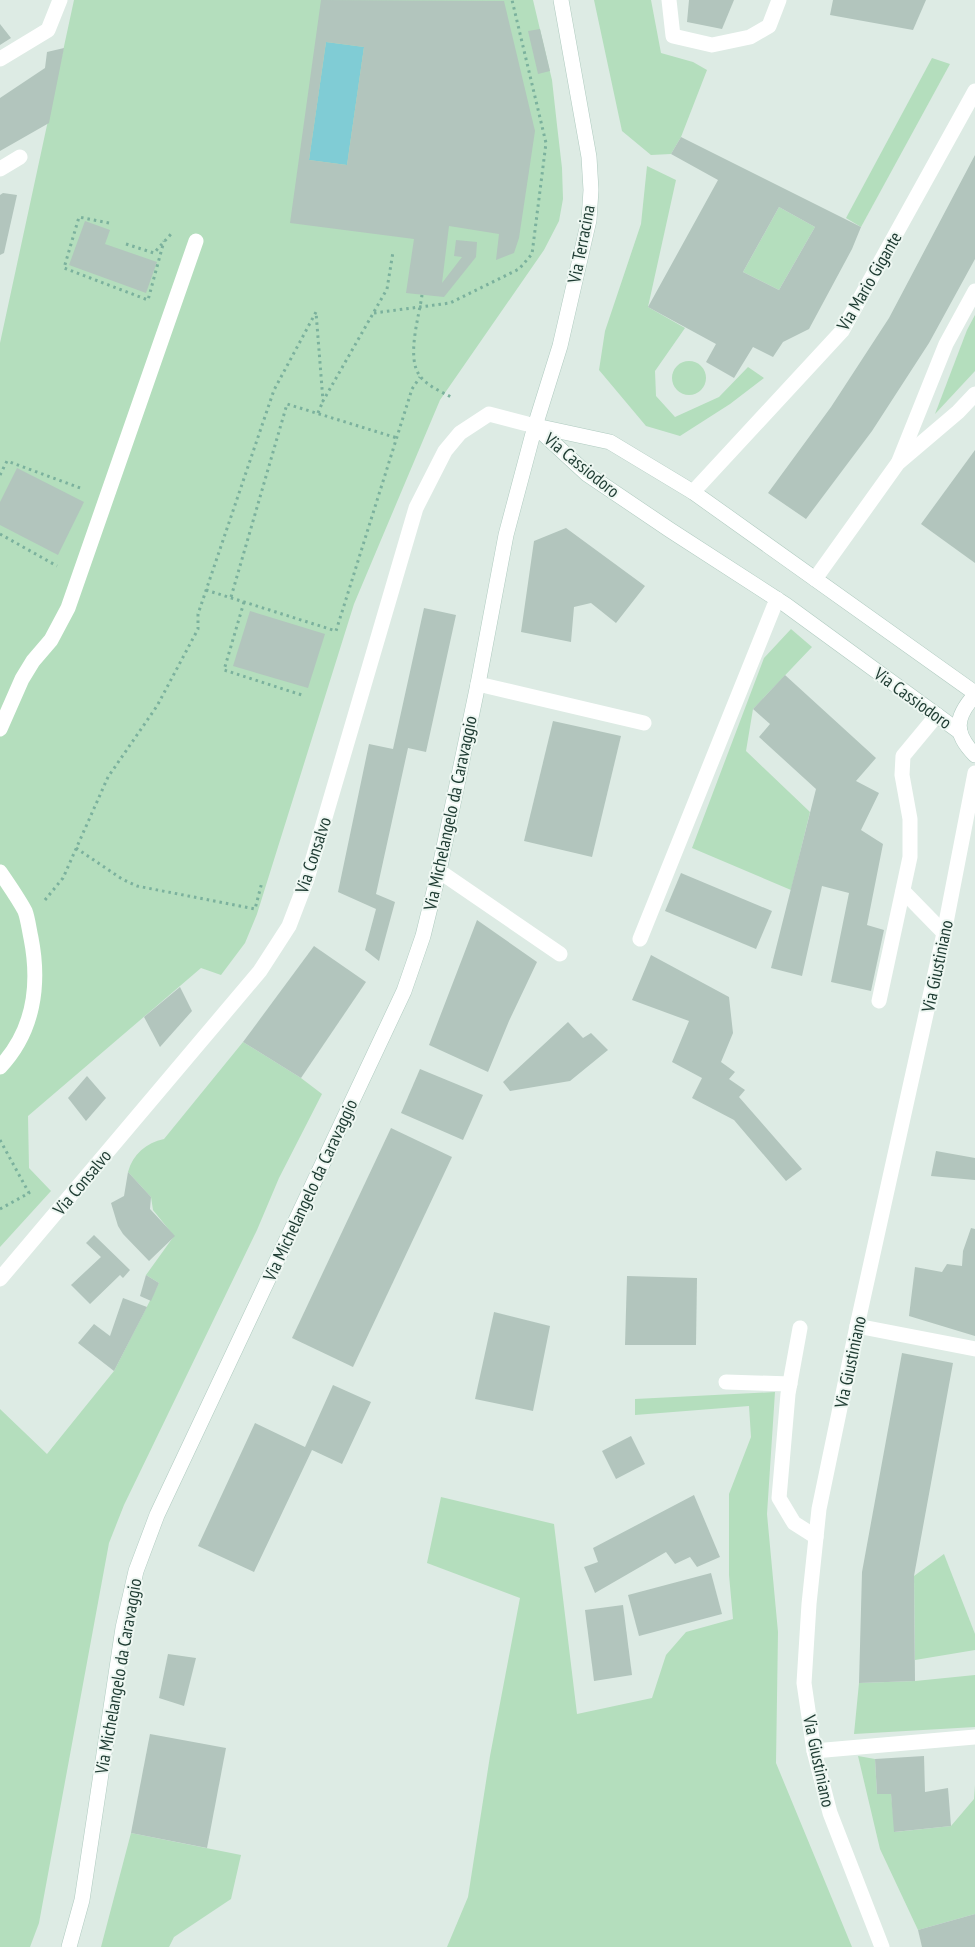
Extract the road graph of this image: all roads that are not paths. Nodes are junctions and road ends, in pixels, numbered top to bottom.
1 (60, 0) edge
2 (561, 0) edge
3 (669, 0) edge
4 (779, 0) edge
5 (0, 60) edge
6 (975, 91) edge
7 (20, 157) dead end
8 (0, 169) edge
9 (196, 241) dead end
10 (975, 291) edge
11 (975, 394) edge
12 (535, 426) junction
13 (898, 463) junction
14 (693, 492) junction
15 (815, 579) junction
16 (777, 599) junction
17 (478, 684) junction
18 (975, 694) edge
19 (936, 715) junction
20 (644, 723) dead end
21 (0, 729) edge
22 (960, 732) junction
23 (975, 755) edge
24 (975, 773) edge
25 (438, 870) junction
26 (0, 872) edge
27 (902, 892) junction
28 (944, 933) junction
29 (640, 939) dead end
30 (560, 954) dead end
31 (880, 1001) dead end
32 (0, 1067) edge
33 (0, 1279) edge
34 (857, 1326) junction
35 (800, 1328) dead end
36 (975, 1349) edge
37 (726, 1382) dead end
38 (790, 1384) junction
39 (816, 1537) junction
40 (975, 1737) edge
41 (814, 1751) junction
42 (68, 1947) edge
43 (882, 1947) edge

1 - 5 street
2 - 12 street, Via Terracina
3 - 4 street
6 - 14 street, Via Mario Gigante
7 - 8 street
9 - 21 street
10 - 13 street
11 - 13 street
12 - 14 street, Via Cassiodoro
12 - 16 street, Via Cassiodoro
12 - 17 street, Via Michelangelo da Caravaggio
12 - 33 street, Via Consalvo
13 - 15 street
14 - 15 street, Via Cassiodoro
15 - 18 street, Via Cassiodoro
16 - 19 street, Via Cassiodoro
16 - 29 street
17 - 20 street
17 - 25 street, Via Michelangelo da Caravaggio
18 - 22 street
19 - 22 street, Via Cassiodoro
19 - 27 street
22 - 23 street
24 - 28 street, Via Giustiniano
25 - 30 street
25 - 42 street, Via Michelangelo da Caravaggio
26 - 32 street
27 - 28 street
27 - 31 street
28 - 34 street, Via Giustiniano
34 - 36 street
34 - 39 street, Via Giustiniano
35 - 38 street
37 - 38 street
38 - 39 street
39 - 41 street, Via Giustiniano
40 - 41 street
41 - 43 street, Via Giustiniano

